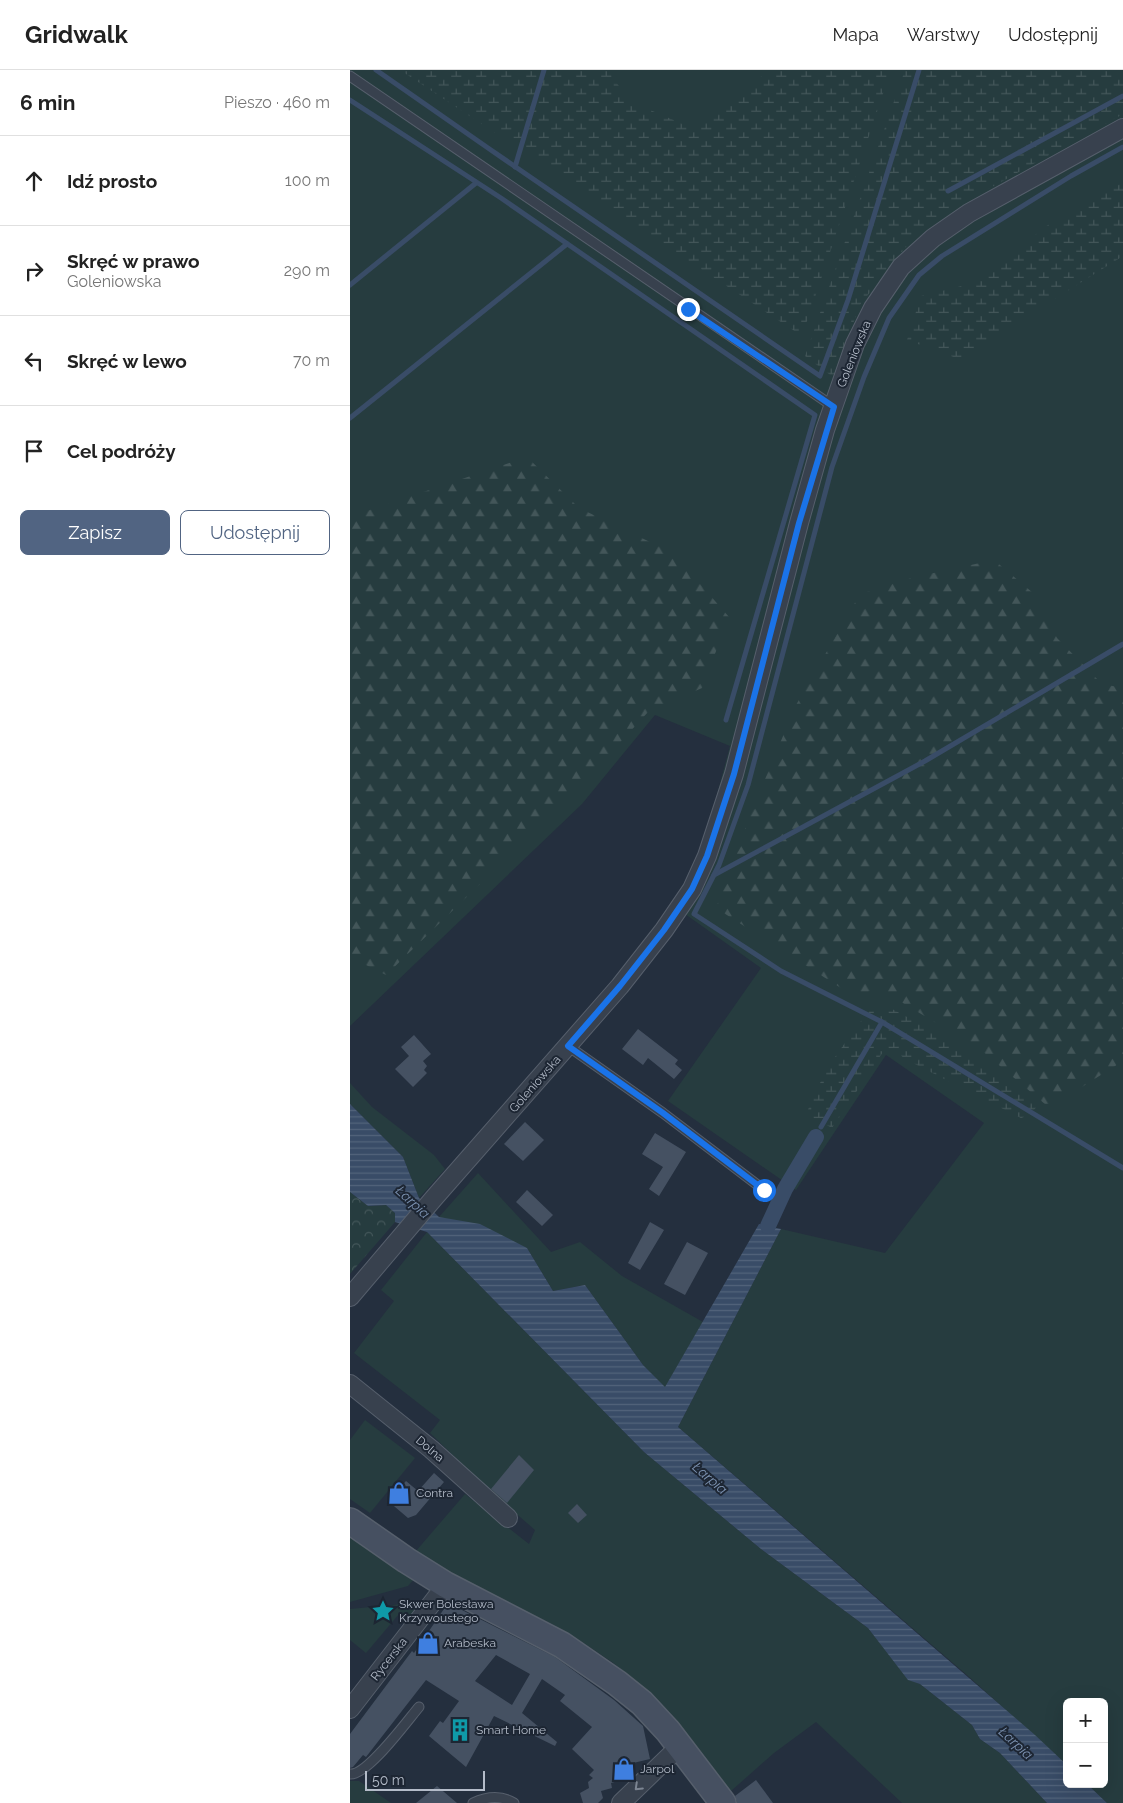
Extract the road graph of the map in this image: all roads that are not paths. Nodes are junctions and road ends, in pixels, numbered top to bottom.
1 (350, 76) edge
2 (1123, 128) edge
3 (834, 407) junction
4 (568, 1046) junction
5 (764, 1190) dead end
6 (350, 1297) edge
7 (350, 1384) edge
8 (508, 1518) dead end
9 (350, 1520) edge
10 (446, 1585) junction
11 (419, 1707) dead end
12 (350, 1709) edge
13 (680, 1746) junction
14 (350, 1774) edge
15 (473, 1803) edge
16 (514, 1803) edge
17 (621, 1803) edge
18 (722, 1803) edge

1 - 3 lane
2 - 3 street, Goleniowska
3 - 4 street, Goleniowska
4 - 5 lane
4 - 6 street, Goleniowska
7 - 8 street, Dolna
9 - 10 street
10 - 12 street, Rycerska
10 - 13 street
11 - 14 lane
13 -> 17 street
13 - 18 street
15 - 16 lane

